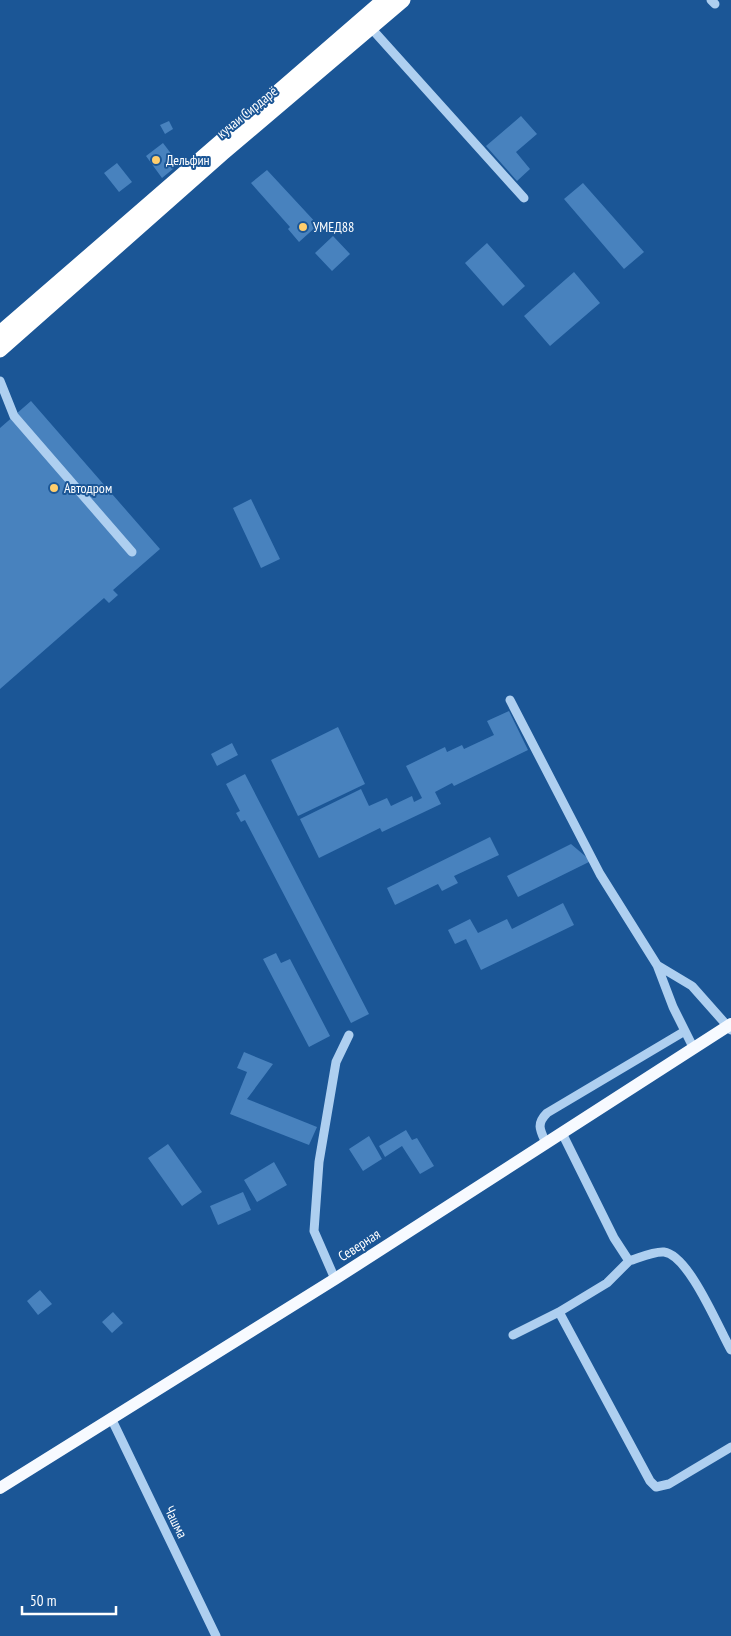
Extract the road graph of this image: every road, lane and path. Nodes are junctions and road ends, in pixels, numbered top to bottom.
1 (384, 0) edge
2 (403, 0) edge
3 (366, 24) junction
4 (524, 198) dead end
5 (0, 333) edge
6 (0, 350) edge
7 (0, 381) edge
8 (132, 552) dead end
9 (510, 700) dead end
10 (657, 965) junction
11 (730, 1026) edge
12 (685, 1031) junction
13 (349, 1035) dead end
14 (693, 1047) junction
15 (562, 1133) junction
16 (546, 1143) junction
17 (629, 1261) junction
18 (335, 1278) junction
19 (559, 1312) junction
20 (513, 1335) dead end
21 (731, 1350) edge
22 (112, 1420) junction
23 (731, 1447) edge
24 (0, 1488) edge
25 (216, 1636) edge

1 - 3 highway
2 - 3 highway, кучаи Сирдарё
3 - 4 street
3 - 5 highway
3 - 6 highway, кучаи Сирдарё
7 - 8 street
9 - 10 street
10 - 11 street
10 - 12 street
11 - 14 main road, Северная
12 - 14 street
12 - 16 street
13 - 18 street
14 - 15 main road, Северная
15 - 16 main road, Северная
15 - 17 street
16 - 18 main road, Северная
17 - 19 street
17 - 21 street
18 - 22 main road, Северная
19 - 20 street
19 - 23 street
22 - 24 main road, Северная
22 - 25 street, Чашма

